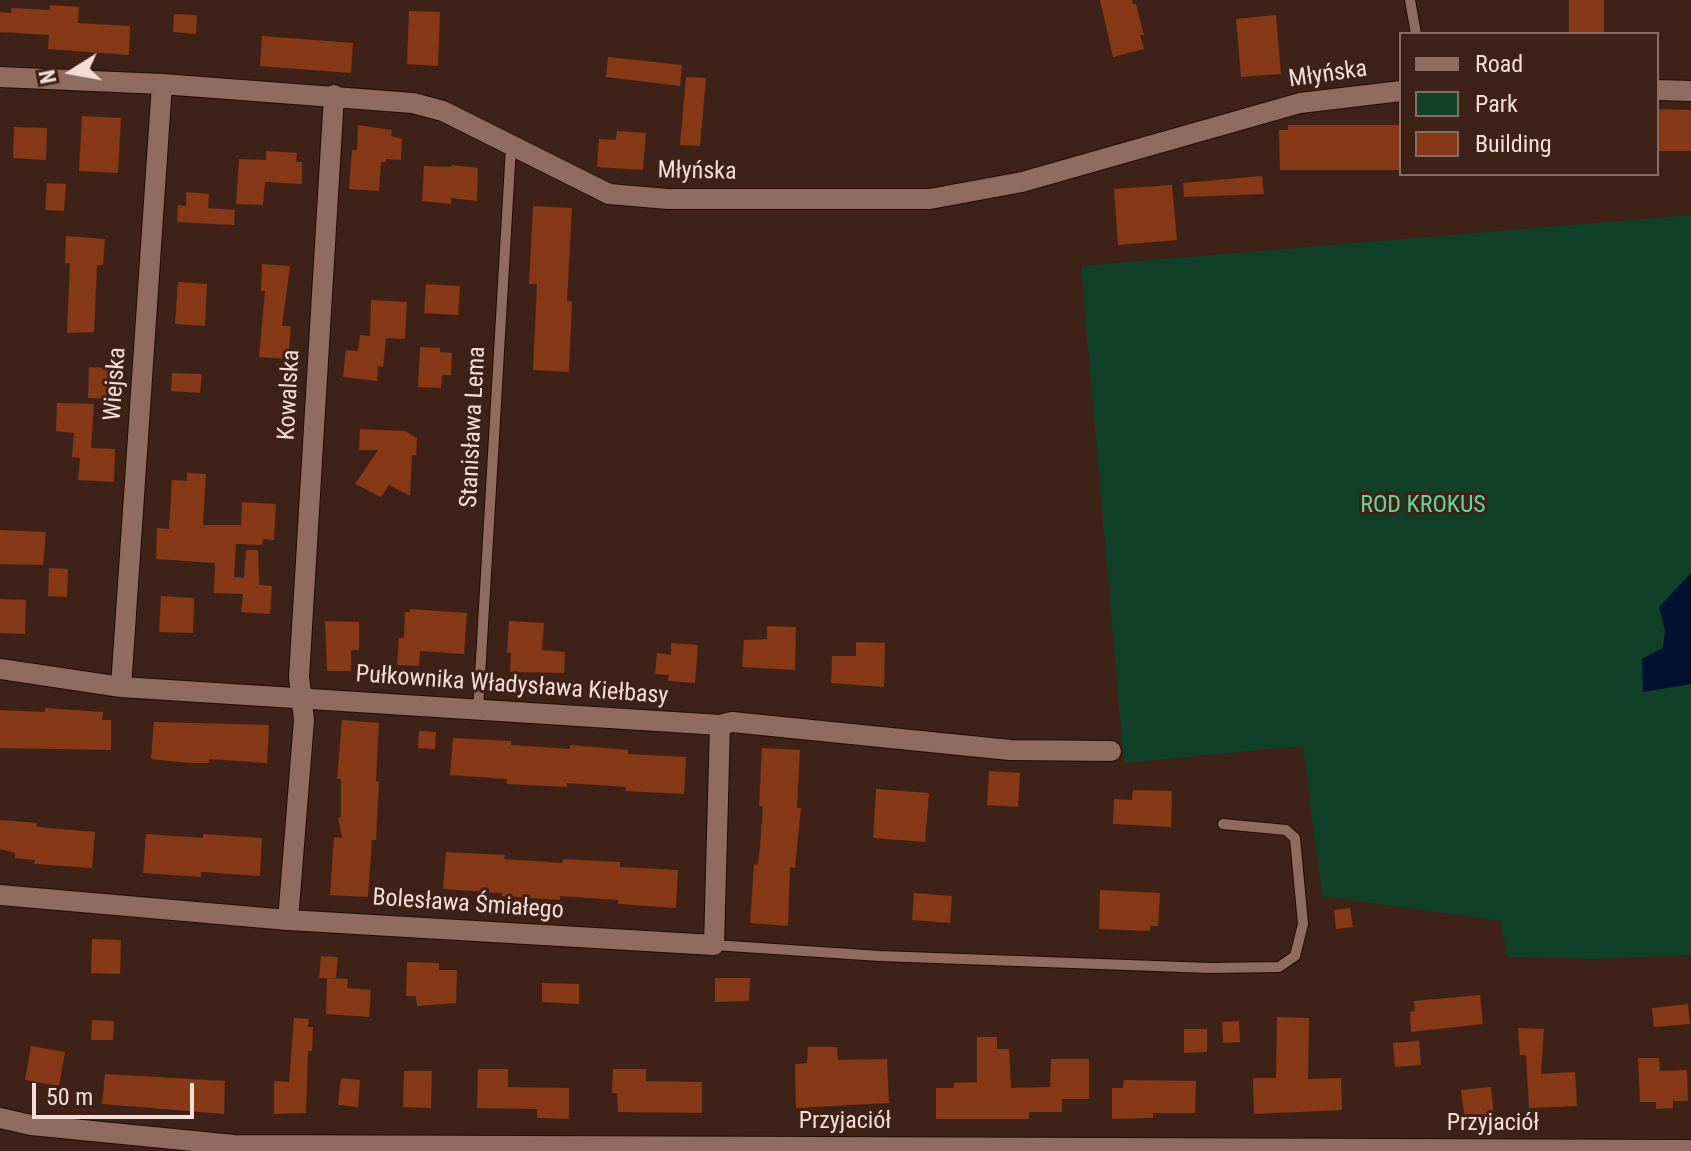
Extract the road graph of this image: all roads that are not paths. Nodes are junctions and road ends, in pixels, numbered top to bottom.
1 (1410, 0) edge
2 (1416, 32) edge
3 (0, 77) edge
4 (162, 84) junction
5 (1659, 90) edge
6 (1399, 91) edge
7 (1691, 91) edge
8 (334, 95) junction
9 (511, 147) junction
10 (0, 669) edge
11 (121, 687) junction
12 (301, 699) junction
13 (478, 710) junction
14 (720, 725) junction
15 (1111, 751) dead end
16 (1223, 824) dead end
17 (0, 895) edge
18 (288, 920) junction
19 (714, 945) junction
20 (0, 1118) edge
21 (1691, 1150) edge

1 - 2 lane
3 - 4 street, Młyńska
4 - 8 street, Młyńska
4 - 11 street, Wiejska
5 - 7 street
6 - 9 street, Młyńska
8 - 9 street, Młyńska
8 - 12 street, Kowalska
9 - 13 lane, Stanisława Lema
10 - 11 street, Pułkownika Władysława Kiełbasy
11 - 12 street, Pułkownika Władysława Kiełbasy
12 - 13 street, Pułkownika Władysława Kiełbasy
12 - 18 street
13 - 14 street, Pułkownika Władysława Kiełbasy
14 - 15 street, Pułkownika Władysława Kiełbasy
14 - 19 street
16 - 19 lane
17 - 18 street, Bolesława Śmiałego
18 - 19 street, Bolesława Śmiałego
20 - 21 street, Przyjaciół

